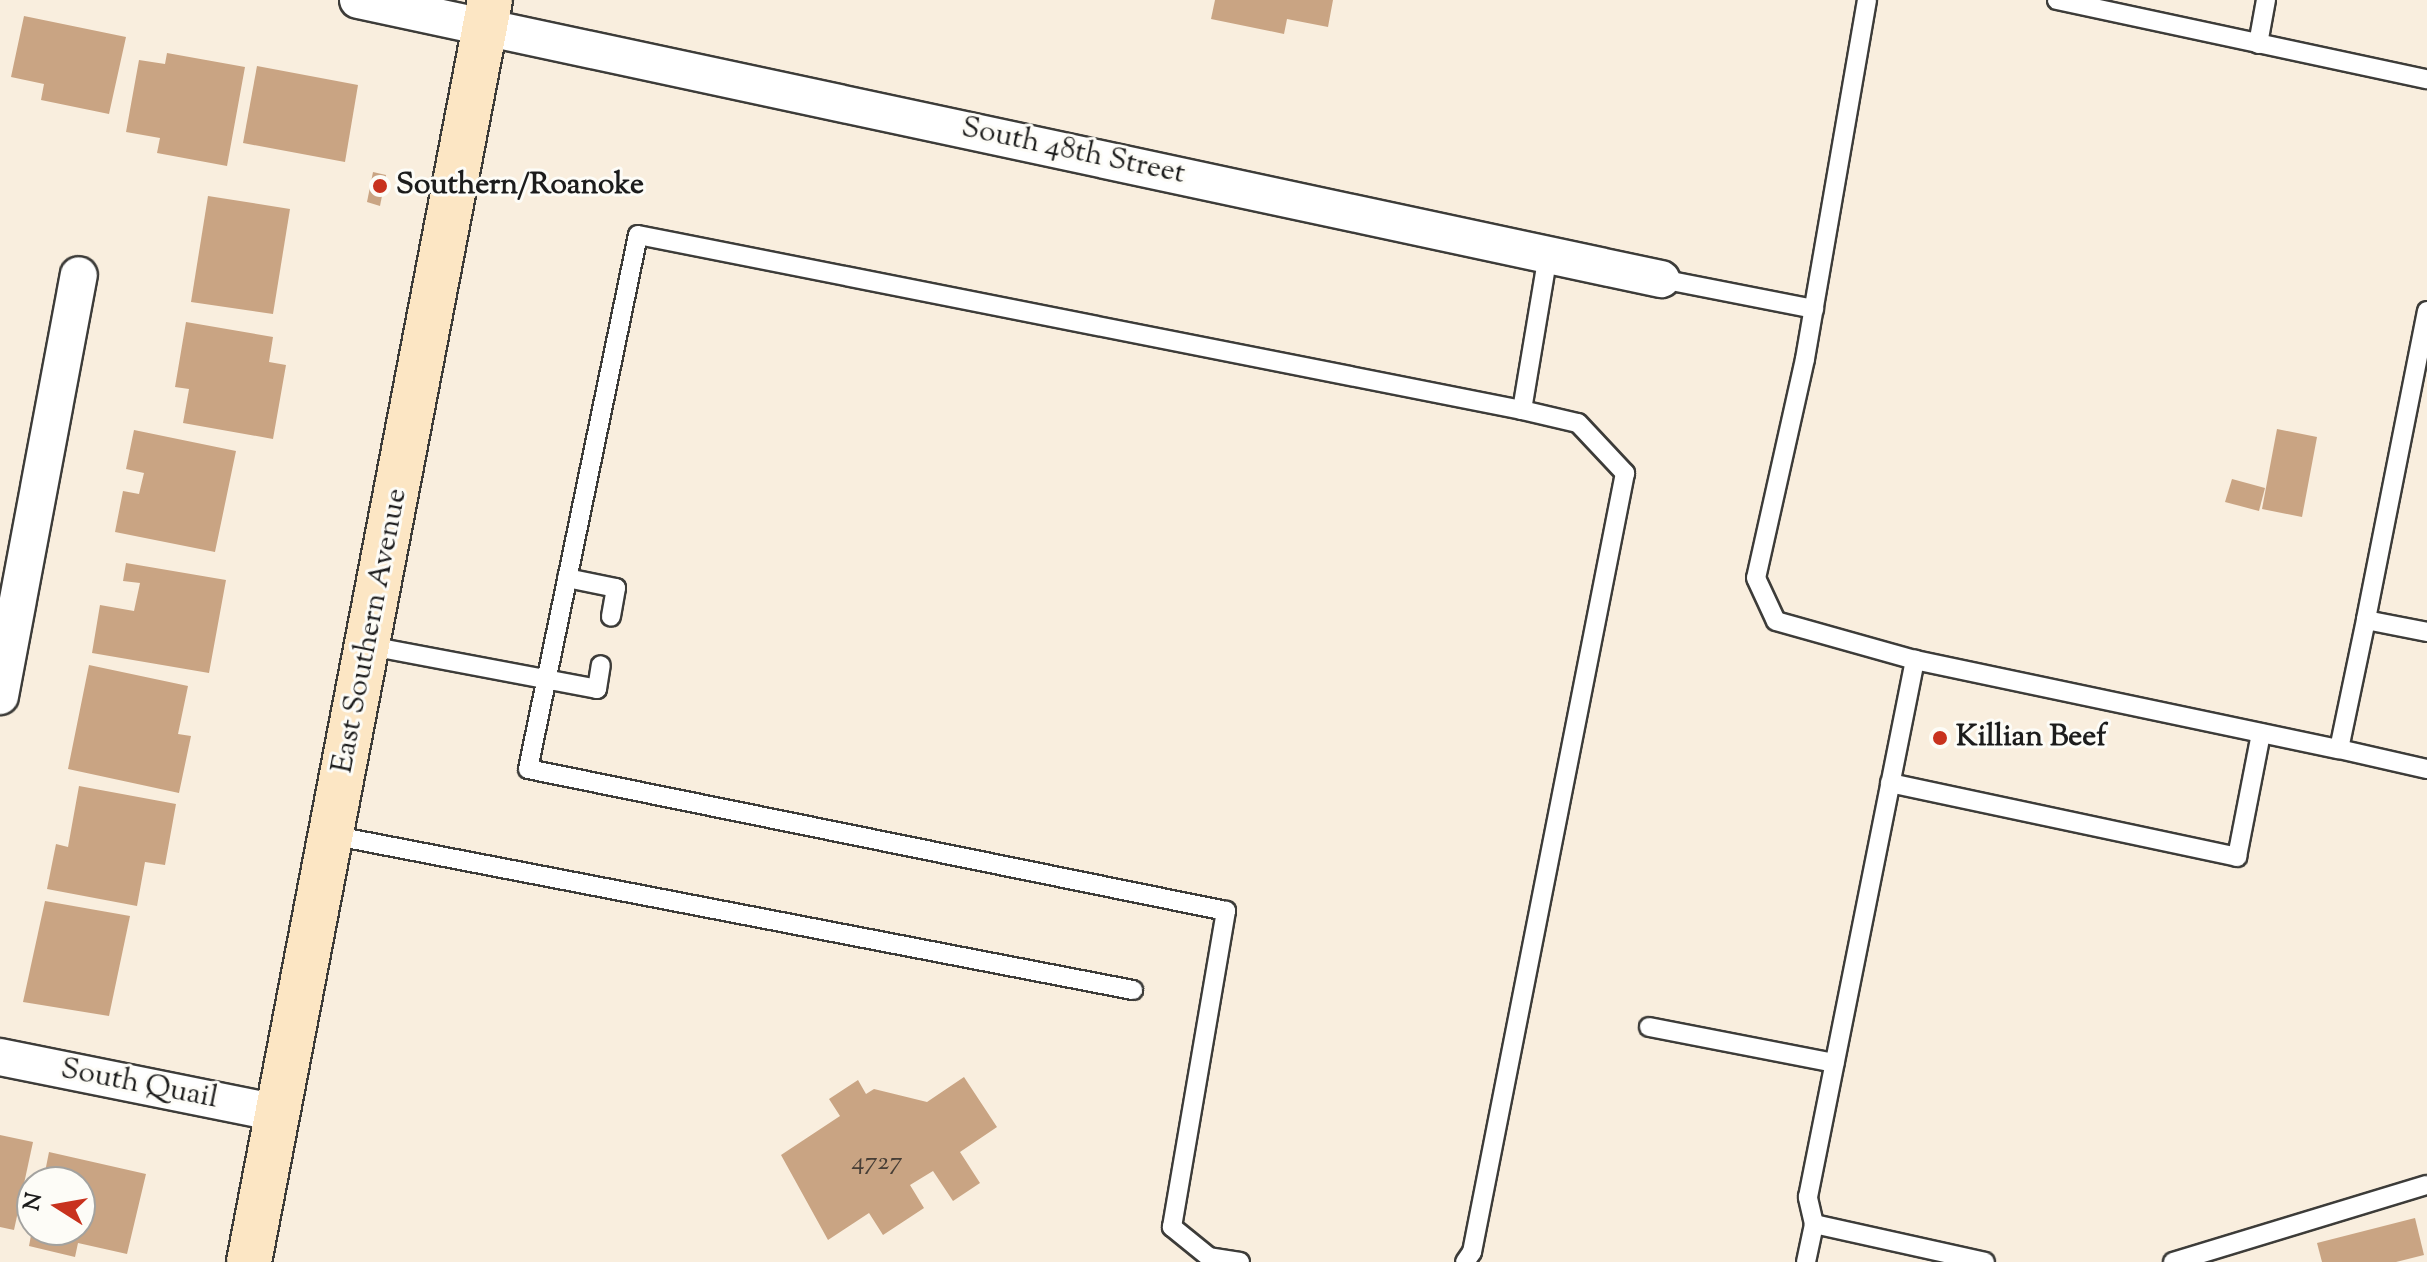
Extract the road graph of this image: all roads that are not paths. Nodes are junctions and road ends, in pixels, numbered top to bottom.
1 (358, 0) edge
2 (1867, 0) edge
3 (2057, 0) edge
4 (2266, 0) edge
5 (488, 14) edge
6 (2258, 44) junction
7 (2427, 79) edge
8 (1548, 255) junction
9 (79, 275) dead end
10 (1661, 279) joint
11 (1814, 309) junction
12 (2427, 311) edge
13 (1522, 410) junction
14 (567, 578) junction
15 (611, 617) dead end
16 (2366, 620) junction
17 (2427, 632) edge
18 (370, 646) junction
19 (1915, 660) junction
20 (601, 665) dead end
21 (546, 680) junction
22 (0, 696) edge
23 (2261, 733) junction
24 (2339, 749) junction
25 (2427, 769) edge
26 (1890, 783) junction
27 (331, 835) junction
28 (1133, 990) dead end
29 (1649, 1027) dead end
30 (0, 1057) edge
31 (1835, 1063) junction
32 (278, 1113) junction
33 (2427, 1185) edge
34 (1814, 1224) junction
35 (249, 1262) edge
36 (1240, 1262) edge
37 (1465, 1262) edge
38 (1806, 1262) edge
39 (1985, 1262) edge
40 (2173, 1262) edge

1 - 5 street, South 48th Street
2 - 11 lane
3 - 6 lane
4 - 6 lane
5 - 8 street, South 48th Street
5 - 18 main road, East Southern Avenue
6 - 7 lane
8 - 10 street, South 48th Street
8 - 13 lane
9 - 22 street
10 - 11 lane
11 - 19 lane
12 - 16 lane
13 - 14 lane
13 - 37 lane
14 - 15 lane
14 - 21 lane
16 - 17 lane
16 - 24 lane
18 - 21 lane
18 - 27 main road, East Southern Avenue
19 - 23 lane
19 - 26 lane
20 - 21 lane
21 - 36 lane
23 - 24 lane
23 - 26 lane
24 - 25 lane
26 - 31 lane
27 - 28 lane
27 - 32 main road, East Southern Avenue
29 - 31 lane
30 - 32 street, South Quail
31 - 34 lane
32 - 35 main road, East Southern Avenue
33 - 40 lane
34 - 38 lane
34 - 39 lane

